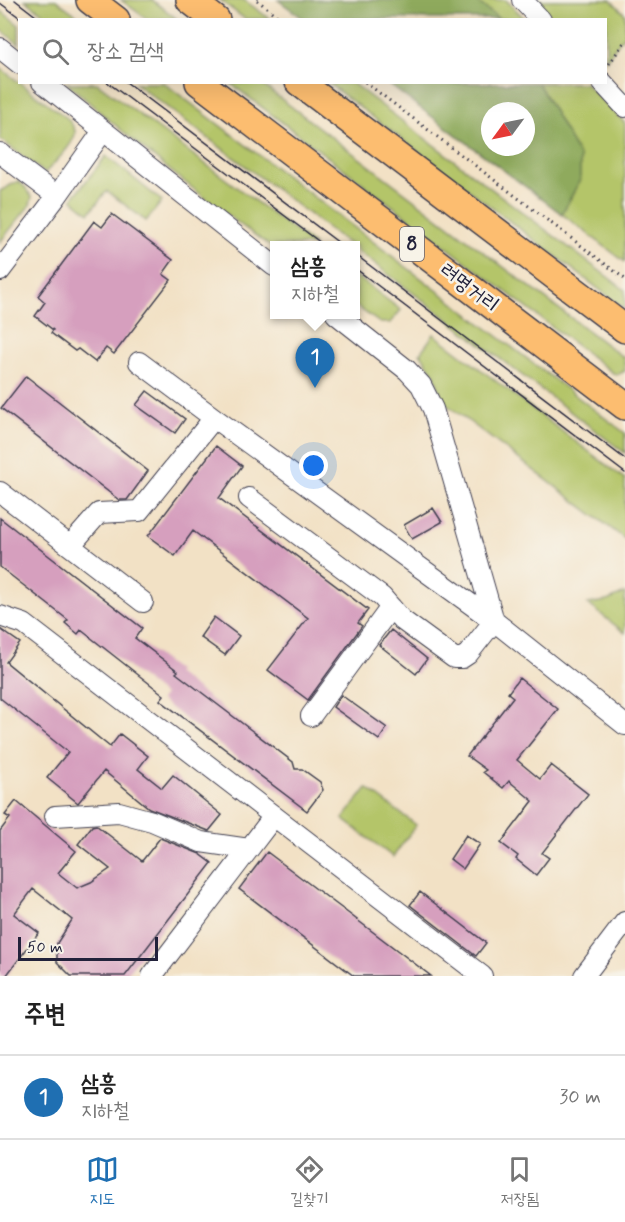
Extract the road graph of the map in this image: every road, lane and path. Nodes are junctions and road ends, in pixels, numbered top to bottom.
1 (90, 0) edge
2 (190, 0) edge
3 (257, 0) edge
4 (522, 0) edge
5 (113, 18) edge
6 (213, 18) edge
7 (280, 18) edge
8 (539, 18) edge
9 (625, 41) edge
10 (0, 48) edge
11 (18, 62) edge
12 (607, 67) edge
13 (44, 84) edge
14 (202, 84) edge
15 (302, 84) edge
16 (368, 84) edge
17 (604, 84) edge
18 (625, 107) edge
19 (103, 131) junction
20 (0, 153) edge
21 (57, 196) junction
22 (270, 263) edge
23 (0, 271) edge
24 (625, 279) edge
25 (341, 319) edge
26 (625, 330) edge
27 (139, 362) dead end
28 (625, 406) edge
29 (214, 418) junction
30 (0, 492) edge
31 (249, 498) dead end
32 (70, 546) junction
33 (143, 602) dead end
34 (391, 607) junction
35 (0, 616) edge
36 (494, 621) junction
37 (311, 716) dead end
38 (625, 725) edge
39 (56, 816) dead end
40 (274, 816) junction
41 (249, 849) junction
42 (625, 922) edge
43 (152, 976) edge
44 (483, 976) edge
45 (584, 976) edge

1 - 5 highway
2 - 6 highway
3 - 7 path
4 - 8 street
9 - 12 path
10 - 11 street
13 - 19 street
14 - 28 highway, 려명거리 / 8
15 - 26 highway
16 - 24 path
17 - 18 street
19 - 21 street
19 - 22 street
20 - 21 street
21 - 23 street
25 - 36 street
27 - 29 street
29 - 32 street
29 - 36 street
30 - 32 street
31 - 34 street
32 - 33 street
34 - 36 street
34 - 37 street
35 - 40 street
36 - 38 street
39 - 41 street
40 - 41 street
40 - 44 street
41 - 43 street
42 - 45 street

